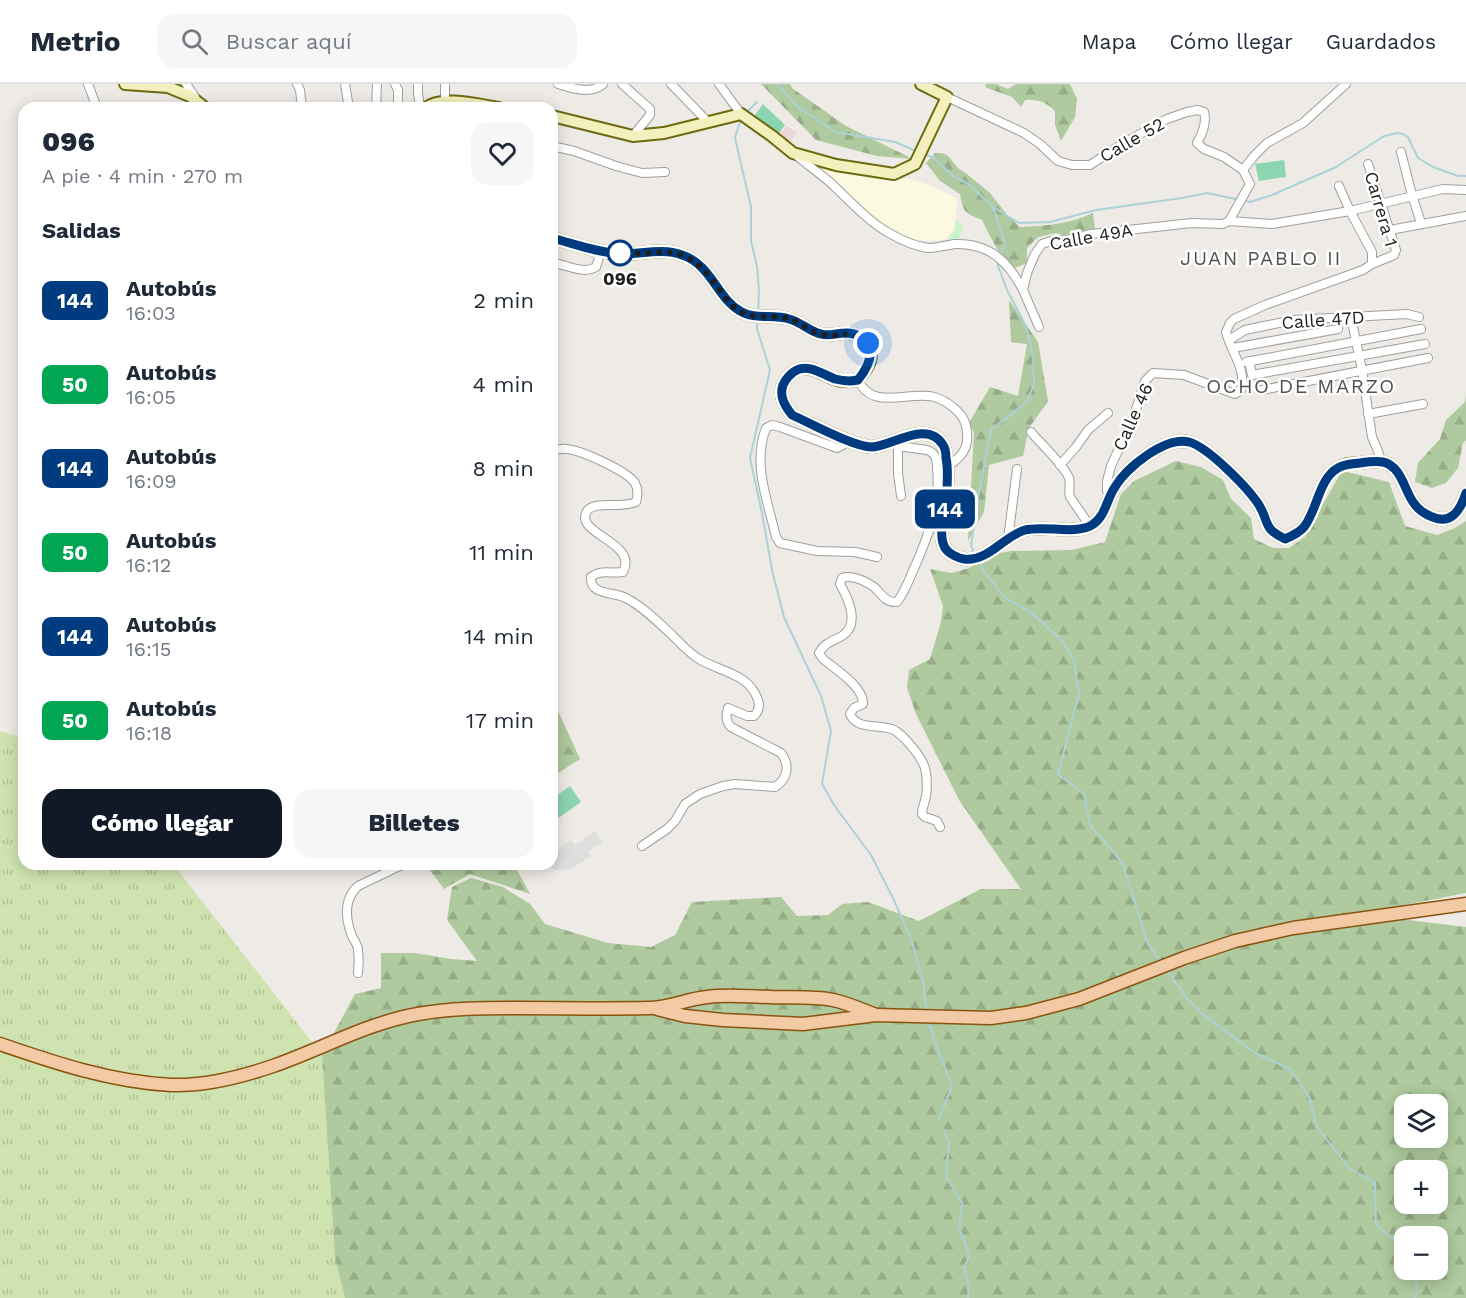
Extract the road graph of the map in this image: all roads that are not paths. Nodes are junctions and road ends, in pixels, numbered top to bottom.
1 (88, 84) edge
2 (125, 84) edge
3 (130, 84) edge
4 (186, 84) edge
5 (297, 84) edge
6 (345, 84) edge
7 (377, 84) edge
8 (395, 84) edge
9 (418, 84) edge
10 (445, 84) edge
11 (558, 84) edge
12 (603, 84) edge
13 (622, 84) edge
14 (671, 84) edge
15 (718, 84) edge
16 (921, 84) edge
17 (1346, 84) edge
18 (947, 97) junction
19 (95, 102) edge
20 (197, 102) edge
21 (199, 102) edge
22 (301, 102) edge
23 (348, 102) edge
24 (376, 102) edge
25 (398, 102) edge
26 (419, 102) edge
27 (436, 102) edge
28 (445, 102) joint
29 (743, 116) junction
30 (558, 118) edge
31 (708, 122) junction
32 (633, 136) junction
33 (558, 147) edge
34 (1401, 152) dead end
35 (793, 153) junction
36 (1368, 164) dead end
37 (1243, 170) junction
38 (665, 172) dead end
39 (1339, 186) dead end
40 (1466, 190) edge
41 (1412, 195) junction
42 (1382, 204) junction
43 (1350, 211) junction
44 (1466, 216) edge
45 (1229, 221) junction
46 (1421, 224) junction
47 (1390, 230) junction
48 (558, 240) edge
49 (602, 251) junction
50 (1373, 262) junction
51 (558, 264) edge
52 (1023, 290) junction
53 (1352, 317) junction
54 (1419, 317) dead end
55 (1039, 327) dead end
56 (1338, 329) dead end
57 (1421, 329) dead end
58 (1356, 341) junction
59 (1231, 344) junction
60 (1425, 344) dead end
61 (1359, 356) junction
62 (1428, 358) dead end
63 (1249, 362) junction
64 (1239, 363) junction
65 (1362, 370) junction
66 (858, 380) junction
67 (1262, 390) dead end
68 (1423, 404) dead end
69 (1108, 413) dead end
70 (1368, 414) junction
71 (1031, 432) dead end
72 (845, 439) junction
73 (898, 443) junction
74 (558, 450) edge
75 (1381, 462) junction
76 (1060, 465) junction
77 (948, 466) junction
78 (1017, 470) dead end
79 (1466, 493) edge
80 (901, 496) dead end
81 (1110, 496) junction
82 (1090, 526) junction
83 (1008, 539) junction
84 (877, 557) dead end
85 (940, 827) dead end
86 (642, 846) dead end
87 (391, 870) edge
88 (1466, 904) edge
89 (358, 974) dead end
90 (699, 998) junction
91 (834, 1000) junction
92 (684, 1001) junction
93 (849, 1004) junction
94 (651, 1008) junction
95 (879, 1015) junction
96 (690, 1017) junction
97 (836, 1019) junction
98 (0, 1044) edge

1 - 19 street
2 - 3 main road
3 - 20 main road
4 - 21 street
5 - 22 street
6 - 23 street
7 - 24 street
8 - 25 street
9 - 26 street
10 - 28 street
11 - 12 street
13 - 32 street
14 - 31 street
15 - 29 street
16 - 18 main road, Calle 52
17 - 37 street
18 - 35 main road
18 - 37 street, Calle 52
27 - 28 main road
29 - 31 main road
29 - 35 main road
30 - 32 main road
31 - 32 main road
33 - 38 street
34 - 41 street
35 - 52 street
36 - 42 street, Carrera 1
37 - 45 street
39 - 43 street
40 - 41 street, Calle 49A
41 - 42 street, Calle 49A
41 - 46 street
42 - 43 street, Calle 49A
42 - 47 street, Carrera 1
43 - 45 street, Calle 49A
43 - 50 street
44 - 46 street
45 - 52 street, Calle 49A
46 - 47 street
47 - 50 street, Carrera 1
48 - 49 main road
49 - 51 street
49 - 66 main road
50 - 59 street
52 - 55 street
53 - 54 street, Calle 47D
53 - 58 street
53 - 59 street, Calle 47D
56 - 59 street
57 - 58 street
58 - 61 street
58 - 63 street
59 - 64 street
60 - 61 street
61 - 63 street
61 - 65 street
62 - 65 street
63 - 64 street
64 - 81 street, Calle 46
65 - 67 street
65 - 70 street
66 - 72 main road
66 - 77 street
68 - 70 street
69 - 76 street
70 - 75 street
71 - 76 street
72 - 73 main road
72 - 84 street
73 - 77 main road
73 - 80 street
73 - 85 street
74 - 86 street
75 - 79 main road
75 - 81 main road
76 - 82 street
77 - 83 main road
78 - 83 street
81 - 82 main road
82 - 83 main road
87 - 89 street
88 - 95 main road
90 - 91 main road
90 - 92 main road
90 - 96 main road
91 - 93 main road
91 - 97 main road
92 - 94 main road
92 - 96 main road
93 - 95 main road
93 - 97 main road
94 - 96 main road
94 - 98 main road
95 - 97 main road
96 - 97 main road

